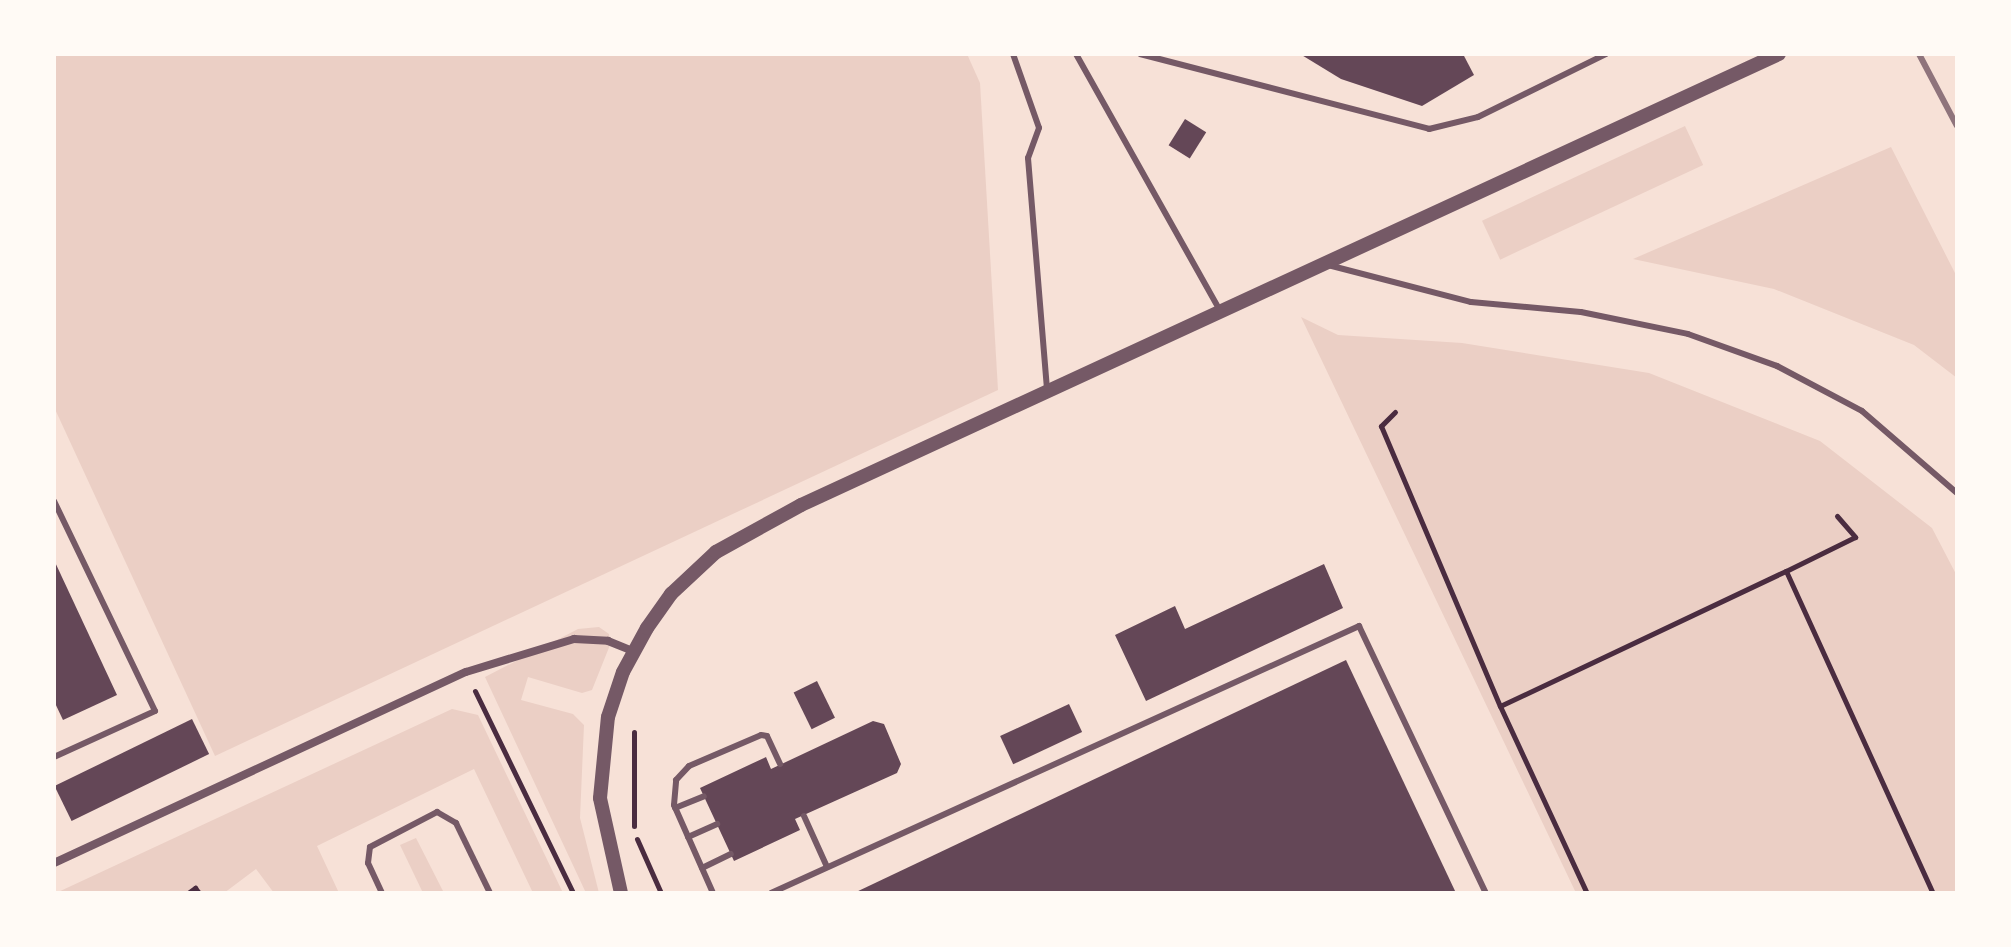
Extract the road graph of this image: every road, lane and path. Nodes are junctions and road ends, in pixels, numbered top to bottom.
1 (1013, 54) edge
2 (1076, 54) edge
3 (1140, 54) edge
4 (1606, 54) edge
5 (1779, 54) edge
6 (1325, 264) junction
7 (1221, 312) junction
8 (1047, 393) junction
9 (1395, 412) dead end
10 (1957, 493) edge
11 (54, 501) edge
12 (1837, 516) dead end
13 (1786, 571) junction
14 (633, 651) junction
15 (466, 672) junction
16 (1500, 706) junction
17 (635, 725) dead end
18 (54, 748) edge
19 (56, 756) edge
20 (769, 764) dead end
21 (704, 796) dead end
22 (675, 808) junction
23 (717, 824) dead end
24 (797, 824) dead end
25 (688, 837) junction
26 (731, 854) dead end
27 (54, 863) edge
28 (827, 867) junction
29 (702, 868) junction
30 (188, 893) edge
31 (199, 893) edge
32 (382, 893) edge
33 (490, 893) edge
34 (573, 893) edge
35 (621, 893) edge
36 (661, 893) edge
37 (713, 893) edge
38 (771, 893) edge
39 (1486, 893) edge
40 (1587, 893) edge
41 (1933, 893) edge

1 - 8 lane
2 - 7 lane
3 - 4 lane
5 - 6 street
6 - 7 street
6 - 10 lane
7 - 8 street
8 - 14 street
9 - 16 path
11 - 19 lane
12 - 13 path
13 - 16 path
13 - 41 path
14 - 15 street
14 - 35 street
15 - 27 street
15 - 34 path
16 - 40 path
17 - 36 path
18 - 19 lane
20 - 22 lane
21 - 22 lane
22 - 25 lane
23 - 25 lane
24 - 28 lane
25 - 29 lane
26 - 29 lane
28 - 38 lane
28 - 39 lane
29 - 37 lane
30 - 31 path
32 - 33 lane

